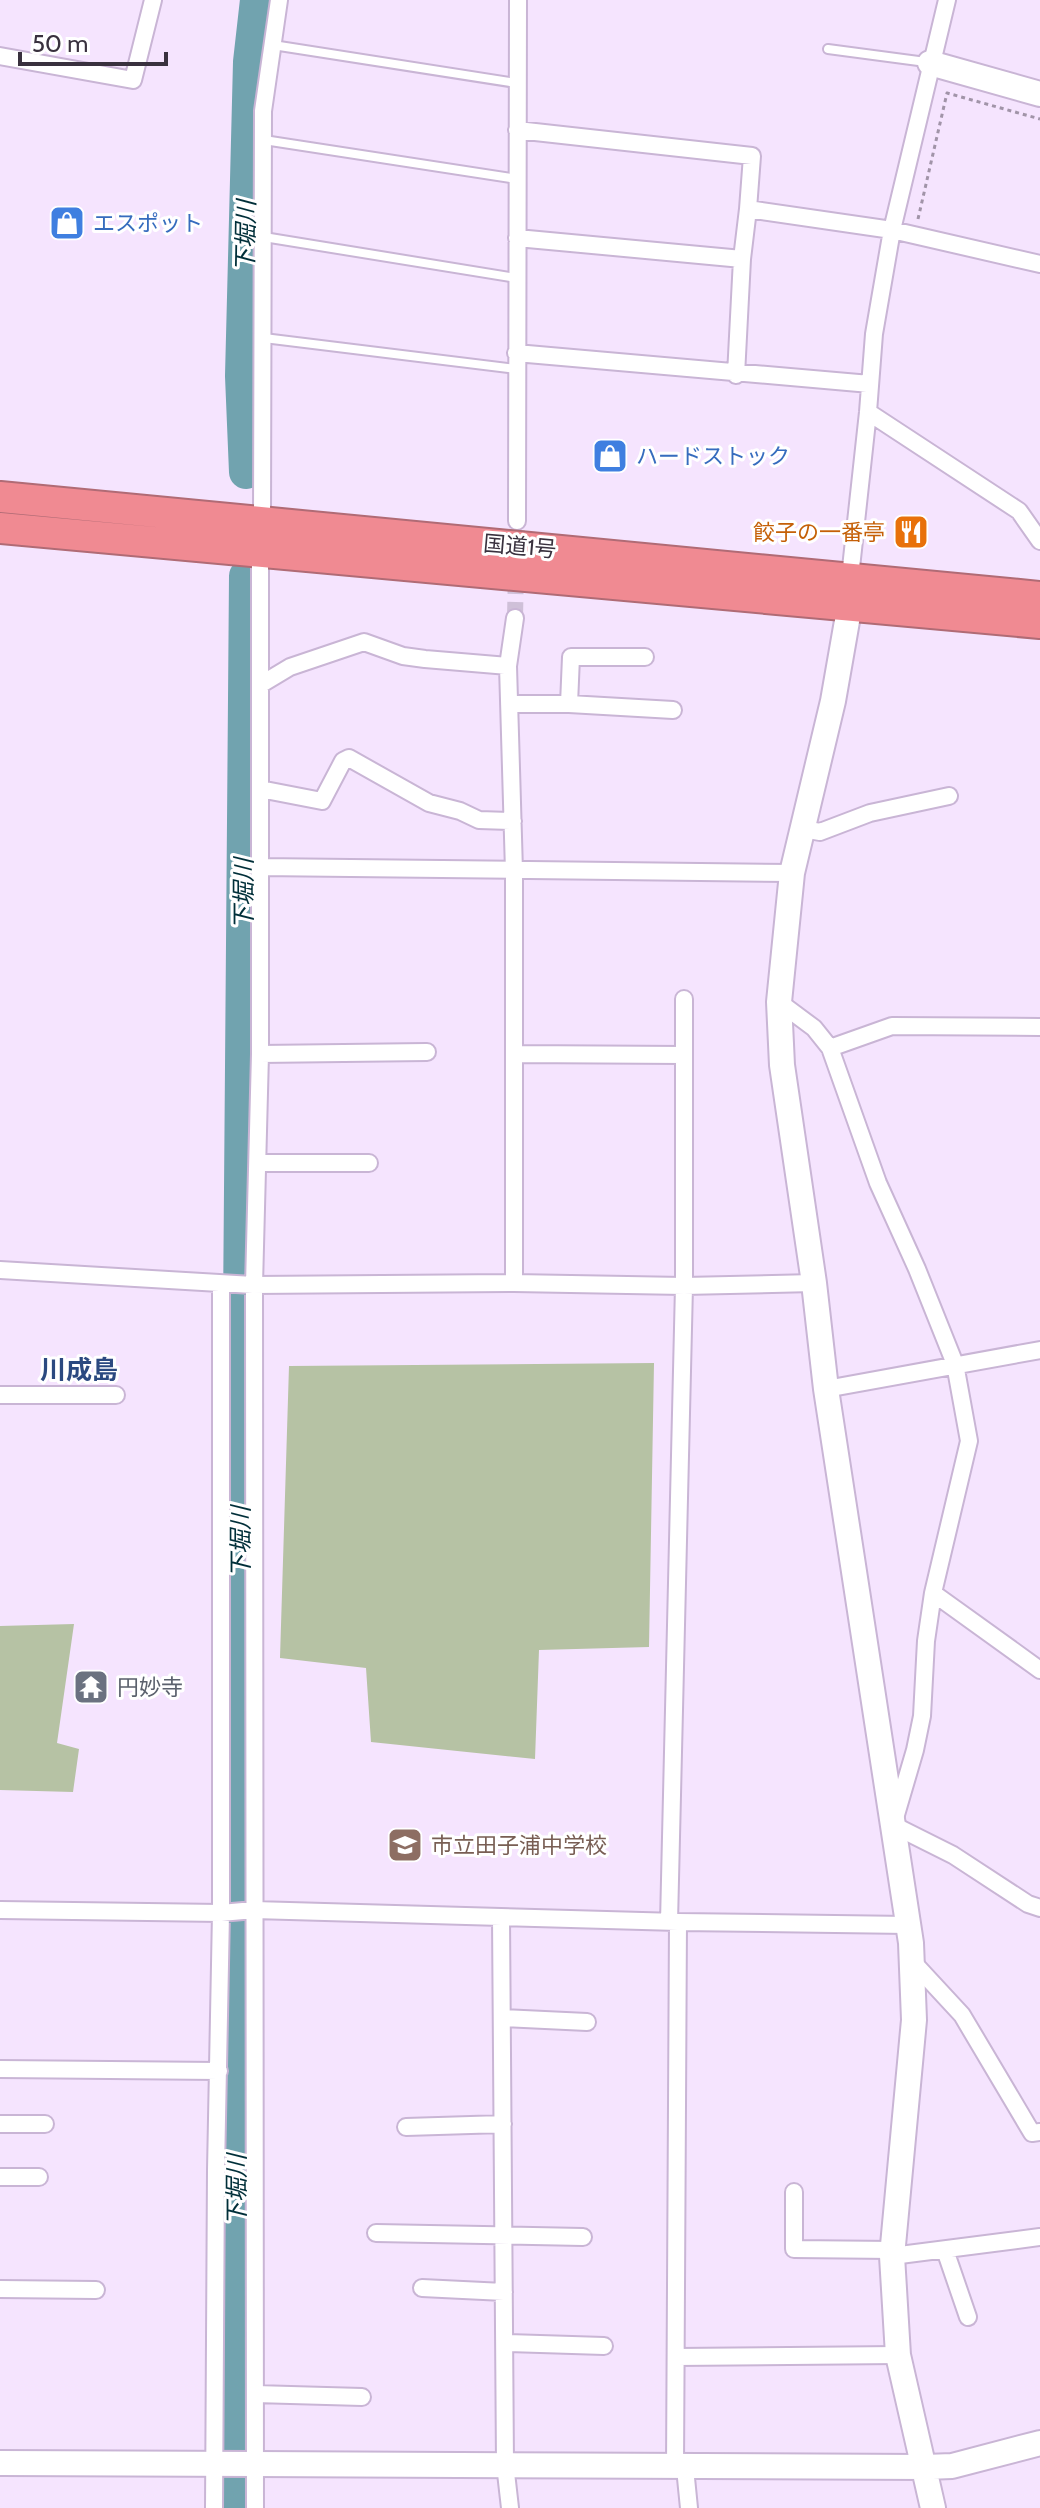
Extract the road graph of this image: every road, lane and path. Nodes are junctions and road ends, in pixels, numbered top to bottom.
1 (153, 0) edge
2 (279, 0) edge
3 (518, 0) edge
4 (947, 0) edge
5 (273, 45) junction
6 (828, 49) dead end
7 (0, 56) edge
8 (930, 63) junction
9 (516, 83) junction
10 (1040, 94) edge
11 (1040, 119) edge
12 (517, 130) junction
13 (264, 140) junction
14 (517, 179) junction
15 (748, 209) junction
16 (892, 230) junction
17 (914, 234) junction
18 (264, 237) junction
19 (517, 238) junction
20 (742, 259) junction
21 (1040, 264) edge
22 (516, 278) junction
23 (264, 338) junction
24 (516, 361) junction
25 (736, 375) junction
26 (870, 384) junction
27 (868, 412) junction
28 (0, 497) edge
29 (517, 521) tunnel mouth
30 (262, 522) junction
31 (0, 528) edge
32 (1040, 541) edge
33 (260, 554) junction
34 (850, 591) junction
35 (1040, 597) edge
36 (515, 618) tunnel mouth
37 (1040, 623) edge
38 (645, 657) dead end
39 (508, 666) junction
40 (260, 685) junction
41 (509, 704) junction
42 (569, 704) junction
43 (673, 710) dead end
44 (260, 789) junction
45 (949, 796) dead end
46 (513, 821) junction
47 (803, 829) junction
48 (260, 867) junction
49 (514, 871) junction
50 (792, 873) junction
51 (684, 999) dead end
52 (779, 1002) junction
53 (1040, 1027) edge
54 (830, 1048) junction
55 (427, 1052) dead end
56 (260, 1054) junction
57 (515, 1054) junction
58 (684, 1055) junction
59 (259, 1163) junction
60 (369, 1163) dead end
61 (0, 1270) edge
62 (514, 1283) junction
63 (814, 1283) junction
64 (222, 1284) junction
65 (254, 1285) junction
66 (684, 1286) junction
67 (1040, 1350) edge
68 (955, 1364) junction
69 (826, 1389) junction
70 (0, 1395) edge
71 (116, 1395) dead end
72 (933, 1593) junction
73 (1040, 1670) edge
74 (893, 1825) junction
75 (1040, 1908) edge
76 (0, 1910) edge
77 (253, 1910) junction
78 (222, 1913) junction
79 (501, 1918) junction
80 (674, 1922) junction
81 (908, 1925) junction
82 (912, 1961) junction
83 (502, 2018) junction
84 (587, 2022) dead end
85 (0, 2069) edge
86 (219, 2071) junction
87 (0, 2124) edge
88 (45, 2124) dead end
89 (503, 2124) junction
90 (406, 2127) dead end
91 (1040, 2132) edge
92 (0, 2177) edge
93 (39, 2177) dead end
94 (794, 2192) dead end
95 (376, 2233) dead end
96 (504, 2234) junction
97 (583, 2237) dead end
98 (1040, 2237) edge
99 (945, 2250) junction
100 (893, 2253) junction
101 (422, 2288) dead end
102 (0, 2289) edge
103 (96, 2290) dead end
104 (504, 2292) junction
105 (968, 2317) dead end
106 (505, 2343) junction
107 (604, 2346) dead end
108 (898, 2355) junction
109 (676, 2357) junction
110 (255, 2394) junction
111 (362, 2397) dead end
112 (1040, 2443) edge
113 (0, 2463) edge
114 (505, 2464) junction
115 (215, 2465) junction
116 (256, 2465) junction
117 (926, 2467) junction
118 (680, 2468) junction
119 (214, 2508) edge
120 (255, 2508) edge
121 (510, 2508) edge
122 (689, 2508) edge
123 (933, 2508) edge

1 - 7 street
2 - 5 street
3 - 9 street
4 - 8 street
5 - 9 lane
5 - 13 street
6 - 8 lane
8 - 10 street
8 - 16 street
9 - 12 street
11 - 17 path
12 - 14 street
12 - 15 street
13 - 14 lane
13 - 18 street
14 - 19 street
15 - 16 street
15 - 20 street
16 - 17 street
16 - 26 street
17 - 21 street
18 - 22 lane
18 - 23 street
19 - 20 street
19 - 22 street
20 - 25 street
22 - 24 street
23 - 24 lane
23 - 30 street
24 - 25 street
24 - 29 street
25 - 26 street
26 - 27 street
27 - 32 street
27 - 34 street
28 - 30 highway, 国道1号
30 - 34 highway, 国道1号
31 - 33 highway, 国道1号
33 - 34 highway, 国道1号
33 - 40 street
34 - 35 highway, 国道1号
34 - 37 highway, 国道1号
34 - 47 street
36 - 39 street
38 - 42 street
39 - 40 street
39 - 41 street
40 - 44 street
41 - 42 street
41 - 46 street
42 - 43 street
44 - 46 street
44 - 48 street
45 - 47 street
46 - 49 street
47 - 50 street
48 - 49 street
48 - 56 street
49 - 50 street
49 - 57 street
50 - 52 street
51 - 58 street
52 - 54 street
52 - 63 street
53 - 54 street
54 - 68 street
55 - 56 street
56 - 59 street
57 - 58 street
57 - 62 street
58 - 66 street
59 - 60 street
59 - 65 street
61 - 64 street
62 - 65 street
62 - 66 street
63 - 66 street
63 - 69 street
64 - 65 street
64 - 78 street
65 - 77 street
66 - 80 street
67 - 68 street
68 - 69 street
68 - 72 street
69 - 74 street
70 - 71 street
72 - 73 street
72 - 74 street
74 - 75 street
74 - 81 street
76 - 78 street
77 - 78 street
77 - 79 street
77 - 110 street
78 - 86 street
79 - 80 street
79 - 83 street
80 - 81 street
80 - 109 street
81 - 82 street
82 - 91 street
82 - 100 street
83 - 84 street
83 - 89 street
85 - 86 street
86 - 115 street
87 - 88 street
89 - 90 street
89 - 96 street
92 - 93 street
94 - 100 street
95 - 96 street
96 - 97 street
96 - 104 street
98 - 99 street
99 - 100 street
99 - 105 street
100 - 108 street
101 - 104 street
102 - 103 street
104 - 106 street
106 - 107 street
106 - 114 street
108 - 109 street
108 - 117 street
109 - 118 street
110 - 111 street
110 - 116 street
112 - 117 street
113 - 115 street
114 - 116 street
114 - 118 street
114 - 121 street
115 - 116 street
115 - 119 street
116 - 120 street
117 - 118 street
117 - 123 street
118 - 122 street

